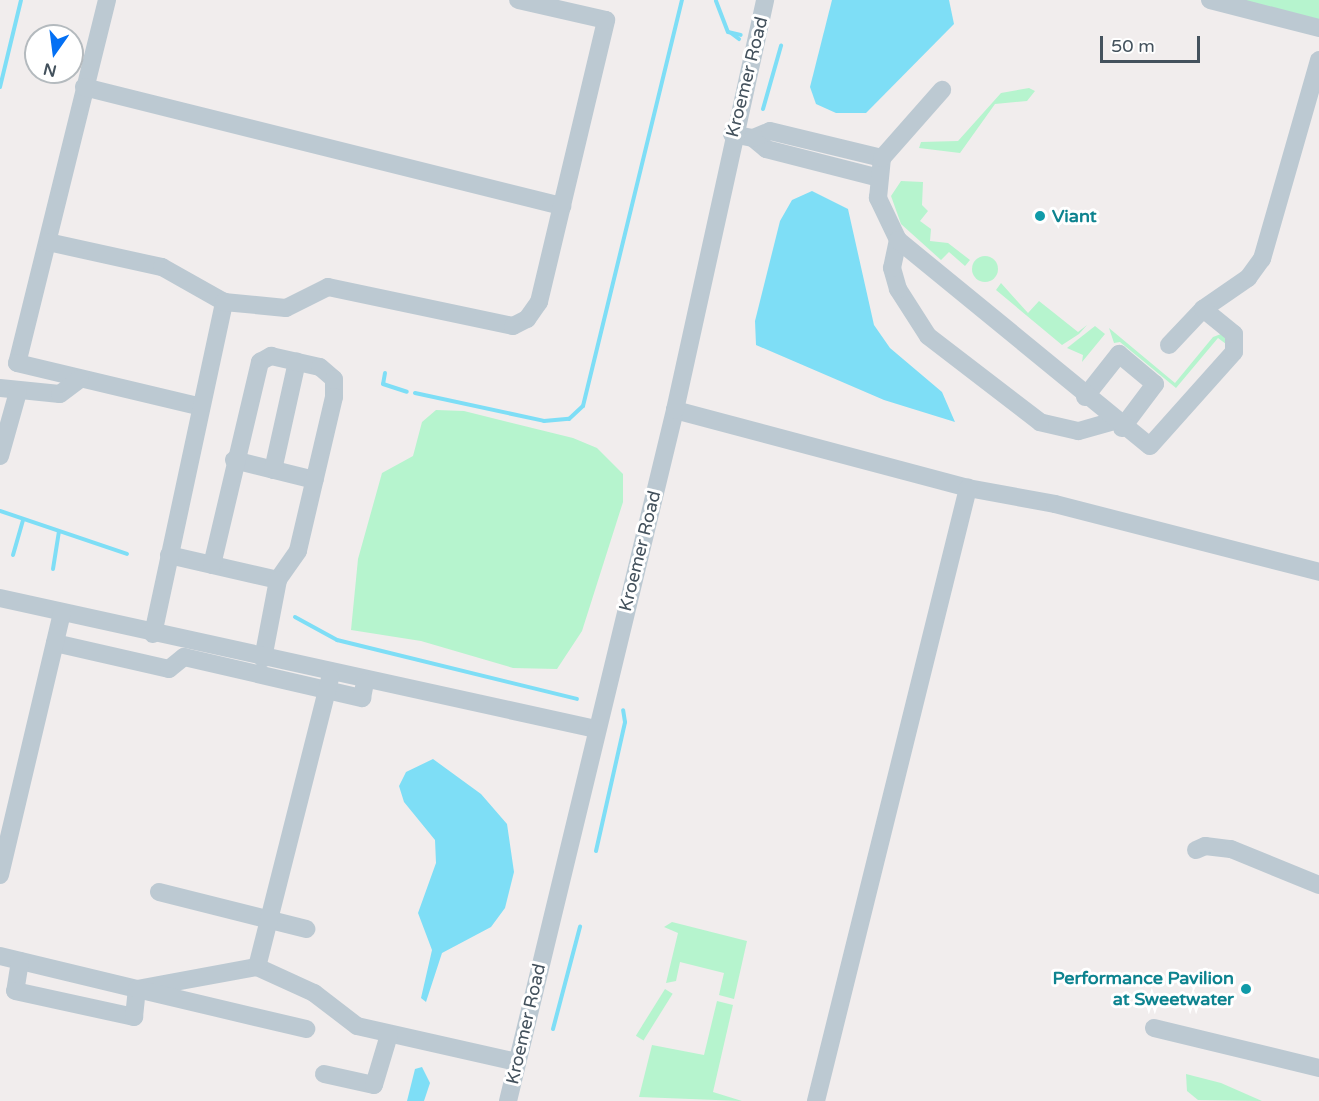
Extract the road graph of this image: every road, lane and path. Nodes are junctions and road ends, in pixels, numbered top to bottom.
1 (107, 0) edge
2 (518, 0) edge
3 (765, 0) edge
4 (1210, 0) edge
5 (1319, 28) edge
6 (1319, 60) edge
7 (84, 87) junction
8 (942, 90) dead end
9 (732, 134) junction
10 (753, 138) junction
11 (882, 158) junction
12 (876, 177) junction
13 (562, 206) junction
14 (898, 240) junction
15 (48, 242) junction
16 (224, 302) junction
17 (1203, 309) junction
18 (1169, 345) dead end
19 (297, 362) junction
20 (80, 379) junction
21 (9, 390) edge
22 (1085, 397) junction
23 (201, 407) junction
24 (675, 410) junction
25 (1118, 424) junction
26 (0, 456) edge
27 (234, 460) junction
28 (273, 470) junction
29 (315, 480) junction
30 (968, 488) junction
31 (169, 555) junction
32 (212, 565) junction
33 (1319, 572) edge
34 (278, 580) junction
35 (0, 598) edge
36 (62, 612) junction
37 (153, 633) junction
38 (55, 643) junction
39 (214, 655) junction
40 (254, 662) junction
41 (329, 682) junction
42 (596, 729) junction
43 (1196, 850) dead end
44 (0, 875) edge
45 (1319, 885) edge
46 (159, 892) dead end
47 (269, 920) junction
48 (306, 929) dead end
49 (0, 956) edge
50 (20, 961) junction
51 (257, 967) junction
52 (137, 988) junction
53 (306, 1029) dead end
54 (1154, 1029) dead end
55 (389, 1035) junction
56 (517, 1062) junction
57 (1319, 1068) edge
58 (324, 1074) dead end
59 (508, 1101) edge
60 (816, 1101) edge

1 - 7 street
2 - 13 street
3 - 9 street, Kroemer Road
4 - 5 street
6 - 17 street
7 - 13 street
7 - 15 street
8 - 11 street
9 - 10 street
9 - 24 street, Kroemer Road
10 - 11 street
10 - 12 street
11 - 12 street
12 - 14 street
13 - 16 street
14 - 22 street
14 - 25 street
15 - 16 street
15 - 20 street
16 - 23 street
17 - 18 street
17 - 25 street
19 - 27 street
19 - 28 street
19 - 29 street
20 - 21 street
20 - 23 street
21 - 26 street
22 - 25 street
22 - 25 street
23 - 31 street
24 - 30 street
24 - 42 street, Kroemer Road
27 - 28 street
27 - 32 street
28 - 29 street
29 - 34 street
30 - 33 street
30 - 60 street
31 - 32 street
31 - 37 street
32 - 34 street
34 - 40 street
35 - 36 street
36 - 37 street
36 - 38 street
37 - 39 street
38 - 39 street
38 - 44 street
39 - 40 street
40 - 41 street
41 - 42 street
41 - 47 street
42 - 56 street, Kroemer Road
43 - 45 street
46 - 47 street
47 - 48 street
47 - 51 street
49 - 50 street
50 - 52 street
50 - 52 street
51 - 52 street
51 - 55 street
52 - 53 street
54 - 57 street
55 - 56 street
55 - 58 street
56 - 59 street, Kroemer Road

